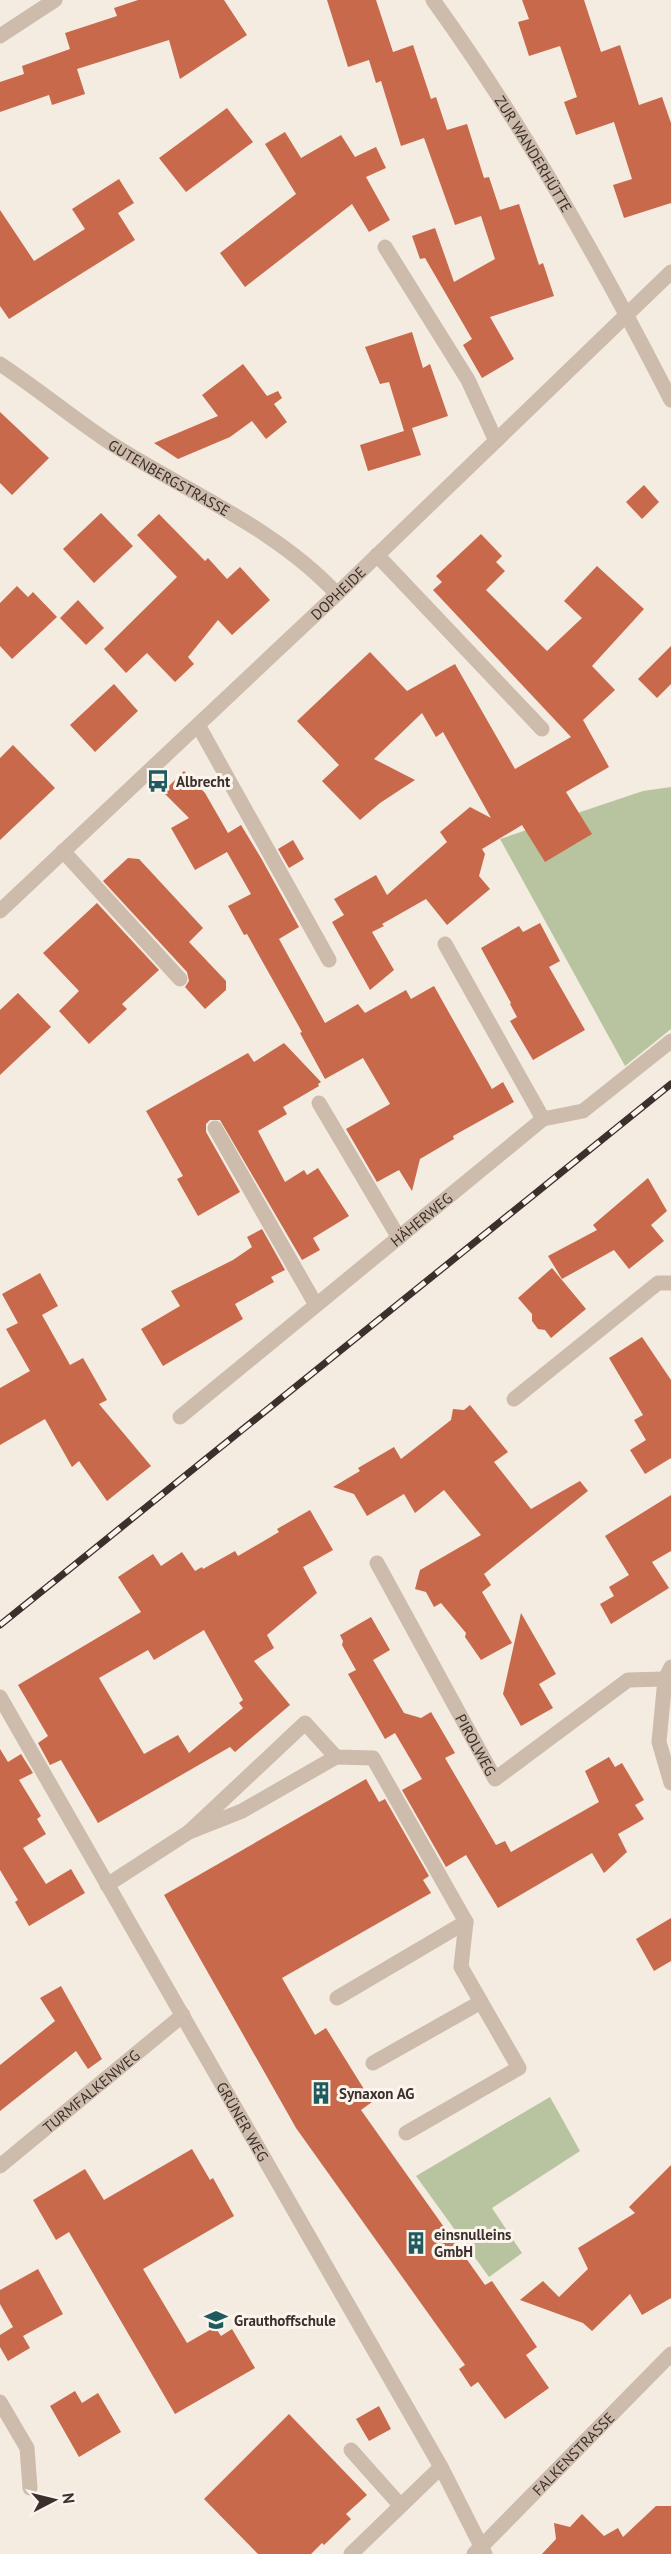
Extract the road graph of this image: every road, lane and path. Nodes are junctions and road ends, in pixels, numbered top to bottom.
1 (55, 0) edge
2 (433, 0) edge
3 (0, 36) edge
4 (385, 247) dead end
5 (671, 272) edge
6 (626, 314) junction
7 (0, 364) edge
8 (671, 400) edge
9 (496, 441) junction
10 (377, 555) junction
11 (337, 594) junction
12 (198, 725) junction
13 (542, 729) dead end
14 (63, 851) junction
15 (0, 911) edge
16 (445, 944) dead end
17 (328, 960) dead end
18 (180, 979) dead end
19 (671, 1041) edge
20 (319, 1103) dead end
21 (543, 1119) junction
22 (215, 1128) dead end
23 (399, 1238) junction
24 (671, 1283) edge
25 (316, 1305) junction
26 (514, 1399) dead end
27 (180, 1417) dead end
28 (377, 1563) dead end
29 (668, 1673) edge
30 (0, 1697) edge
31 (336, 1757) junction
32 (671, 1783) edge
33 (189, 1832) junction
34 (107, 1885) junction
35 (466, 1922) junction
36 (337, 1998) dead end
37 (481, 2002) junction
38 (183, 2015) junction
39 (373, 2063) dead end
40 (406, 2133) dead end
41 (0, 2166) edge
42 (671, 2354) edge
43 (0, 2402) edge
44 (351, 2450) dead end
45 (441, 2467) junction
46 (30, 2488) dead end
47 (400, 2505) junction
48 (480, 2552) edge
49 (351, 2554) edge

1 - 3 street
2 - 6 street, ZUR WANDERHÜTTE
4 - 9 street
5 - 6 street, DOPHEIDE
6 - 8 street, ZUR WANDERHÜTTE
6 - 9 street, DOPHEIDE
7 - 11 street, GUTENBERGSTRASSE
9 - 10 street, DOPHEIDE
10 - 11 street, DOPHEIDE
10 - 13 street
11 - 12 street, DOPHEIDE
12 - 14 street, DOPHEIDE
12 - 17 street
14 - 15 street, DOPHEIDE
14 - 18 street
16 - 21 street
19 - 21 street, HÄHERWEG
20 - 23 street
21 - 23 street, HÄHERWEG
22 - 25 street
23 - 25 street, HÄHERWEG
24 - 26 street
25 - 27 street, HÄHERWEG
28 - 29 street, PIROLWEG
29 - 32 street
30 - 34 street, GRÜNER WEG
31 - 33 street
31 - 33 street
31 - 35 street
33 - 34 street
34 - 38 street, GRÜNER WEG
35 - 36 street
35 - 37 street
37 - 39 street
37 - 40 street
38 - 41 street, TURMFALKENWEG
38 - 45 street, GRÜNER WEG
42 - 48 street, FALKENSTRASSE
43 - 46 street
44 - 47 street
45 - 47 street
45 - 48 street, GRÜNER WEG
47 - 49 street

